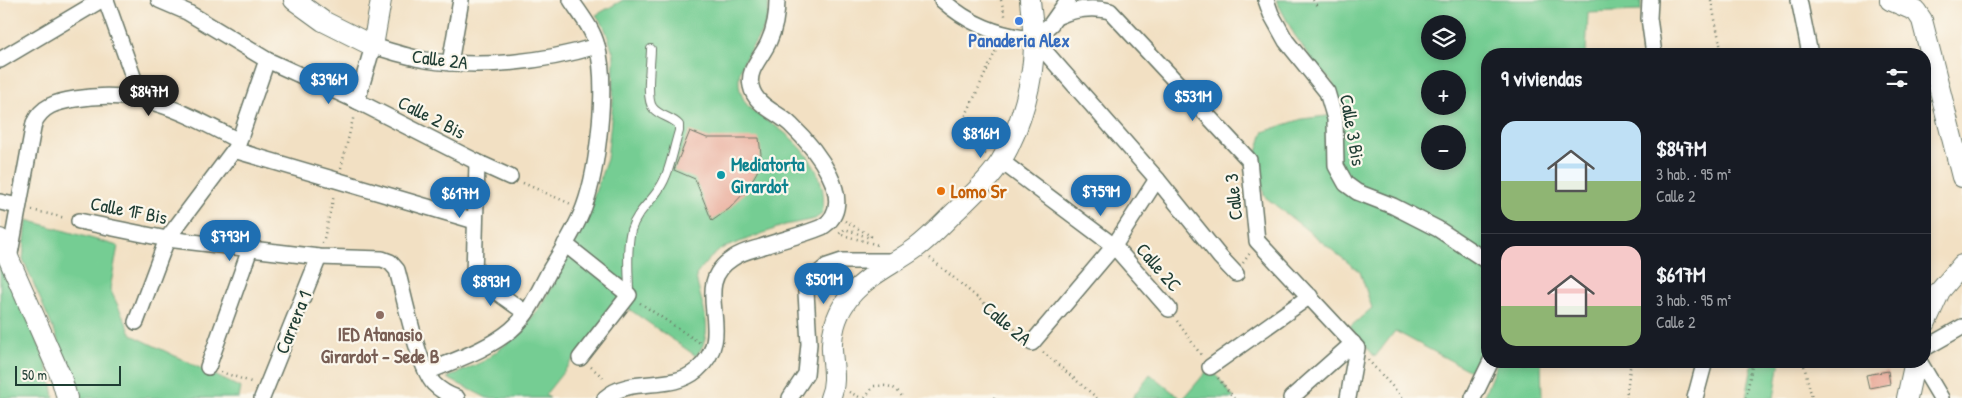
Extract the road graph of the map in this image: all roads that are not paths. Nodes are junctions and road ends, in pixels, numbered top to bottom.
1 (101, 0) edge
2 (106, 0) edge
3 (159, 0) edge
4 (294, 0) edge
5 (381, 0) edge
6 (461, 0) edge
7 (571, 0) edge
8 (777, 0) edge
9 (942, 0) edge
10 (1030, 0) edge
11 (1068, 0) edge
12 (1266, 0) edge
13 (1650, 0) edge
14 (1799, 0) edge
15 (1901, 2) edge
16 (1059, 16) junction
17 (1034, 38) junction
18 (373, 46) junction
19 (598, 46) junction
20 (1653, 48) edge
21 (1809, 48) edge
22 (1930, 48) edge
23 (651, 49) dead end
24 (1931, 53) edge
25 (0, 60) edge
26 (267, 60) junction
27 (450, 63) junction
28 (141, 99) junction
29 (358, 101) junction
30 (236, 145) junction
31 (1001, 161) junction
32 (477, 162) junction
33 (510, 177) road end
34 (1962, 177) edge
35 (1157, 179) junction
36 (0, 202) edge
37 (18, 206) junction
38 (79, 221) road end
39 (475, 221) junction
40 (0, 239) edge
41 (167, 239) junction
42 (565, 244) junction
43 (1114, 246) junction
44 (250, 249) junction
45 (891, 254) junction
46 (319, 257) junction
47 (1481, 257) edge
48 (9, 259) junction
49 (1962, 265) edge
50 (1236, 274) road end
51 (1932, 293) edge
52 (629, 295) junction
53 (1310, 296) junction
54 (1169, 309) road end
55 (526, 313) junction
56 (136, 322) dead end
57 (1962, 327) edge
58 (1032, 343) road end
59 (1931, 345) edge
60 (1355, 346) junction
61 (580, 358) road end
62 (208, 367) road end
63 (1210, 367) road end
64 (1488, 368) edge
65 (1702, 368) edge
66 (1915, 368) edge
67 (1922, 368) edge
68 (427, 372) junction
69 (264, 393) edge
70 (611, 394) edge
71 (67, 398) edge
72 (457, 398) edge
73 (790, 398) edge
74 (830, 398) edge
75 (1291, 398) edge
76 (1348, 398) edge
77 (1473, 398) edge
78 (1695, 398) edge
79 (1907, 398) edge
80 (1941, 398) edge

1 - 25 street
2 - 28 street
3 - 26 street, Calle 2 Bis
4 - 18 street, Calle 2A
5 - 18 street
6 - 27 street
7 - 19 street
8 - 70 street
9 - 17 street
10 - 17 street
11 - 16 street
12 - 47 street, Calle 3 Bis
13 - 20 street
14 - 21 street
15 - 22 street
16 - 17 street
16 - 53 street, Calle 3
17 - 31 street
17 - 35 street
18 - 27 street, Calle 2A
18 - 29 street
19 - 27 street, Calle 2A
19 - 42 street
23 - 52 lane
24 - 34 street
26 - 29 street, Calle 2 Bis
26 - 30 street
28 - 30 street
28 - 37 street
29 - 32 street, Calle 2 Bis
30 - 39 street
30 - 41 street
31 - 43 street, Calle 2C
31 - 45 street
32 - 33 street, Calle 2 Bis
32 - 39 street
35 - 43 street
35 - 50 street
36 - 37 street
37 - 48 street
38 - 41 street, Calle 1F Bis
39 - 55 street
40 - 48 street
41 - 44 street, Calle 1F Bis
41 - 56 street
42 - 52 street
42 - 55 street
43 - 54 street, Calle 2C
43 - 58 street
44 - 46 street, Calle 1F Bis
44 - 62 street
45 - 73 street
45 - 74 street
46 - 68 street, Calle 1F Bis
46 - 69 street, Carrera 1
48 - 71 street
49 - 51 street
52 - 61 street
53 - 60 street, Calle 3
53 - 63 street
55 - 68 street
57 - 59 street
60 - 75 street
60 - 76 street
64 - 77 street
65 - 78 street
66 - 79 street
67 - 80 street
68 - 72 street

